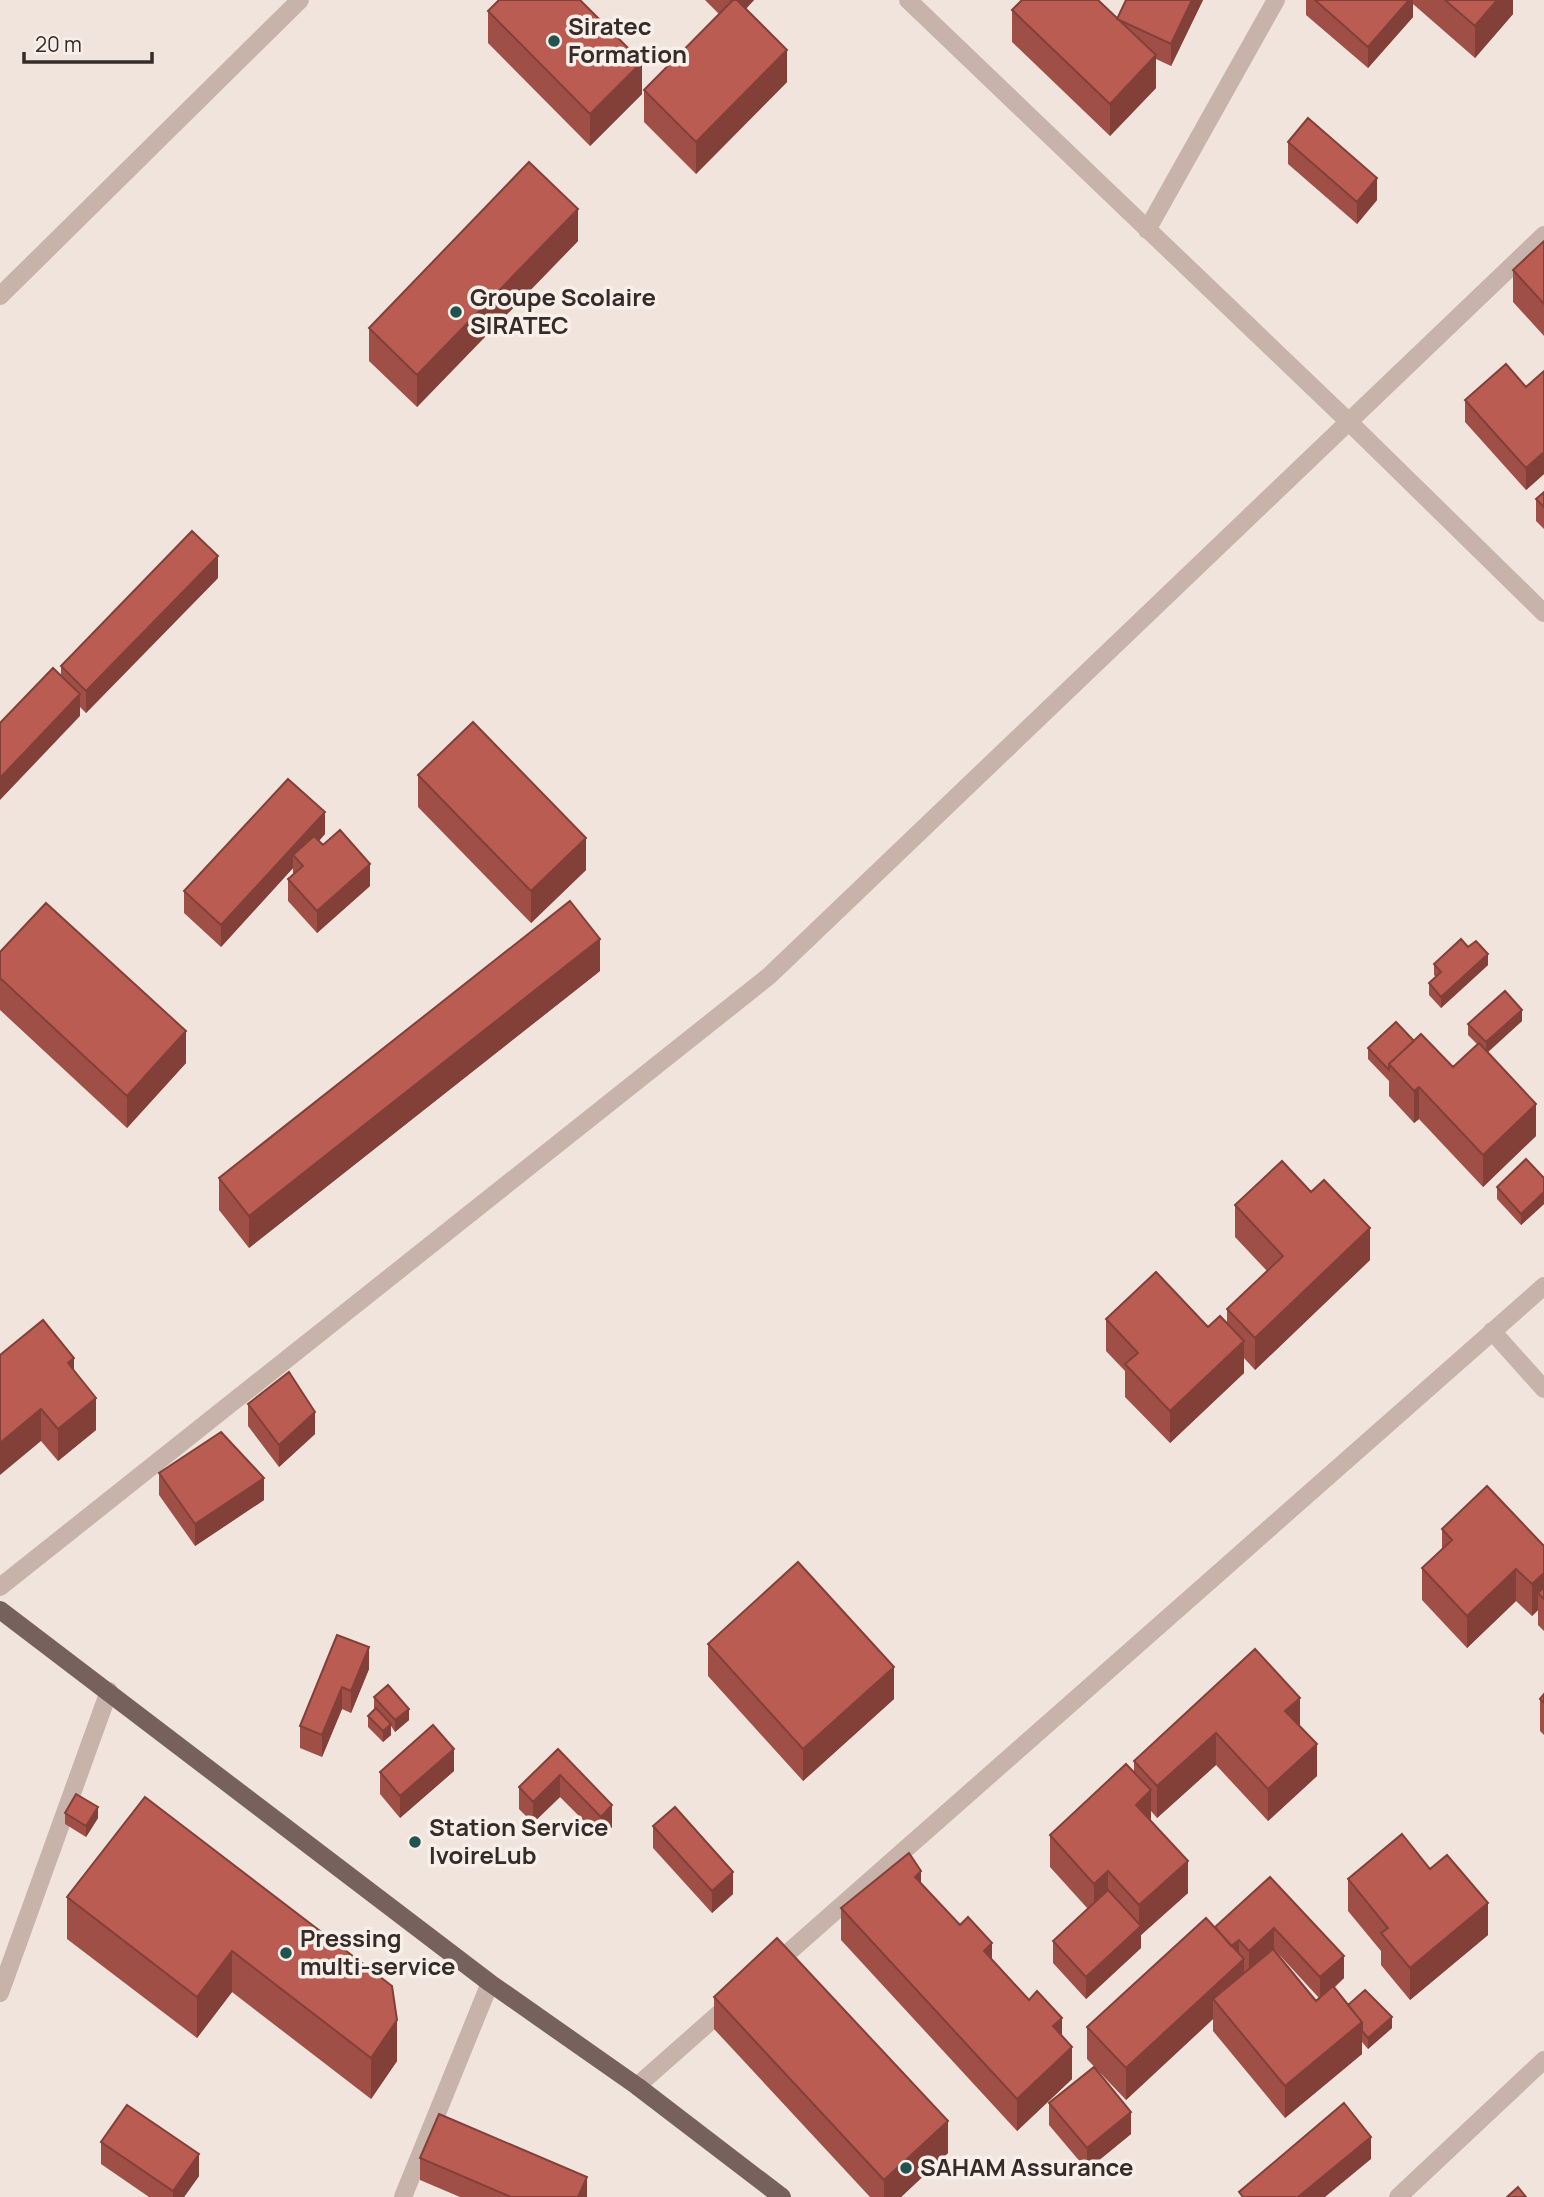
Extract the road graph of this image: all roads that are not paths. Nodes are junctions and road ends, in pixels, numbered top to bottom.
1 (300, 0) edge
2 (908, 0) edge
3 (1276, 0) edge
4 (1147, 230) junction
5 (1544, 235) edge
6 (0, 296) edge
7 (1349, 422) junction
8 (1544, 613) edge
9 (1544, 1286) edge
10 (1492, 1331) junction
11 (1544, 1389) edge
12 (0, 1587) edge
13 (0, 1610) edge
14 (109, 1691) junction
15 (762, 1976) edge
16 (490, 1983) junction
17 (0, 1993) edge
18 (741, 1994) edge
19 (1544, 2060) edge
20 (636, 2086) junction
21 (403, 2197) edge
22 (782, 2197) edge
23 (1398, 2197) edge

1 - 6 street
2 - 4 street
3 - 4 street
4 - 7 street
5 - 7 street
7 - 8 street
7 - 12 street
9 - 10 street
10 - 11 street
10 - 15 street
13 - 14 main road
14 - 16 main road
14 - 17 street
16 - 20 main road
16 - 21 street
18 - 20 street
19 - 23 street
20 - 22 main road

